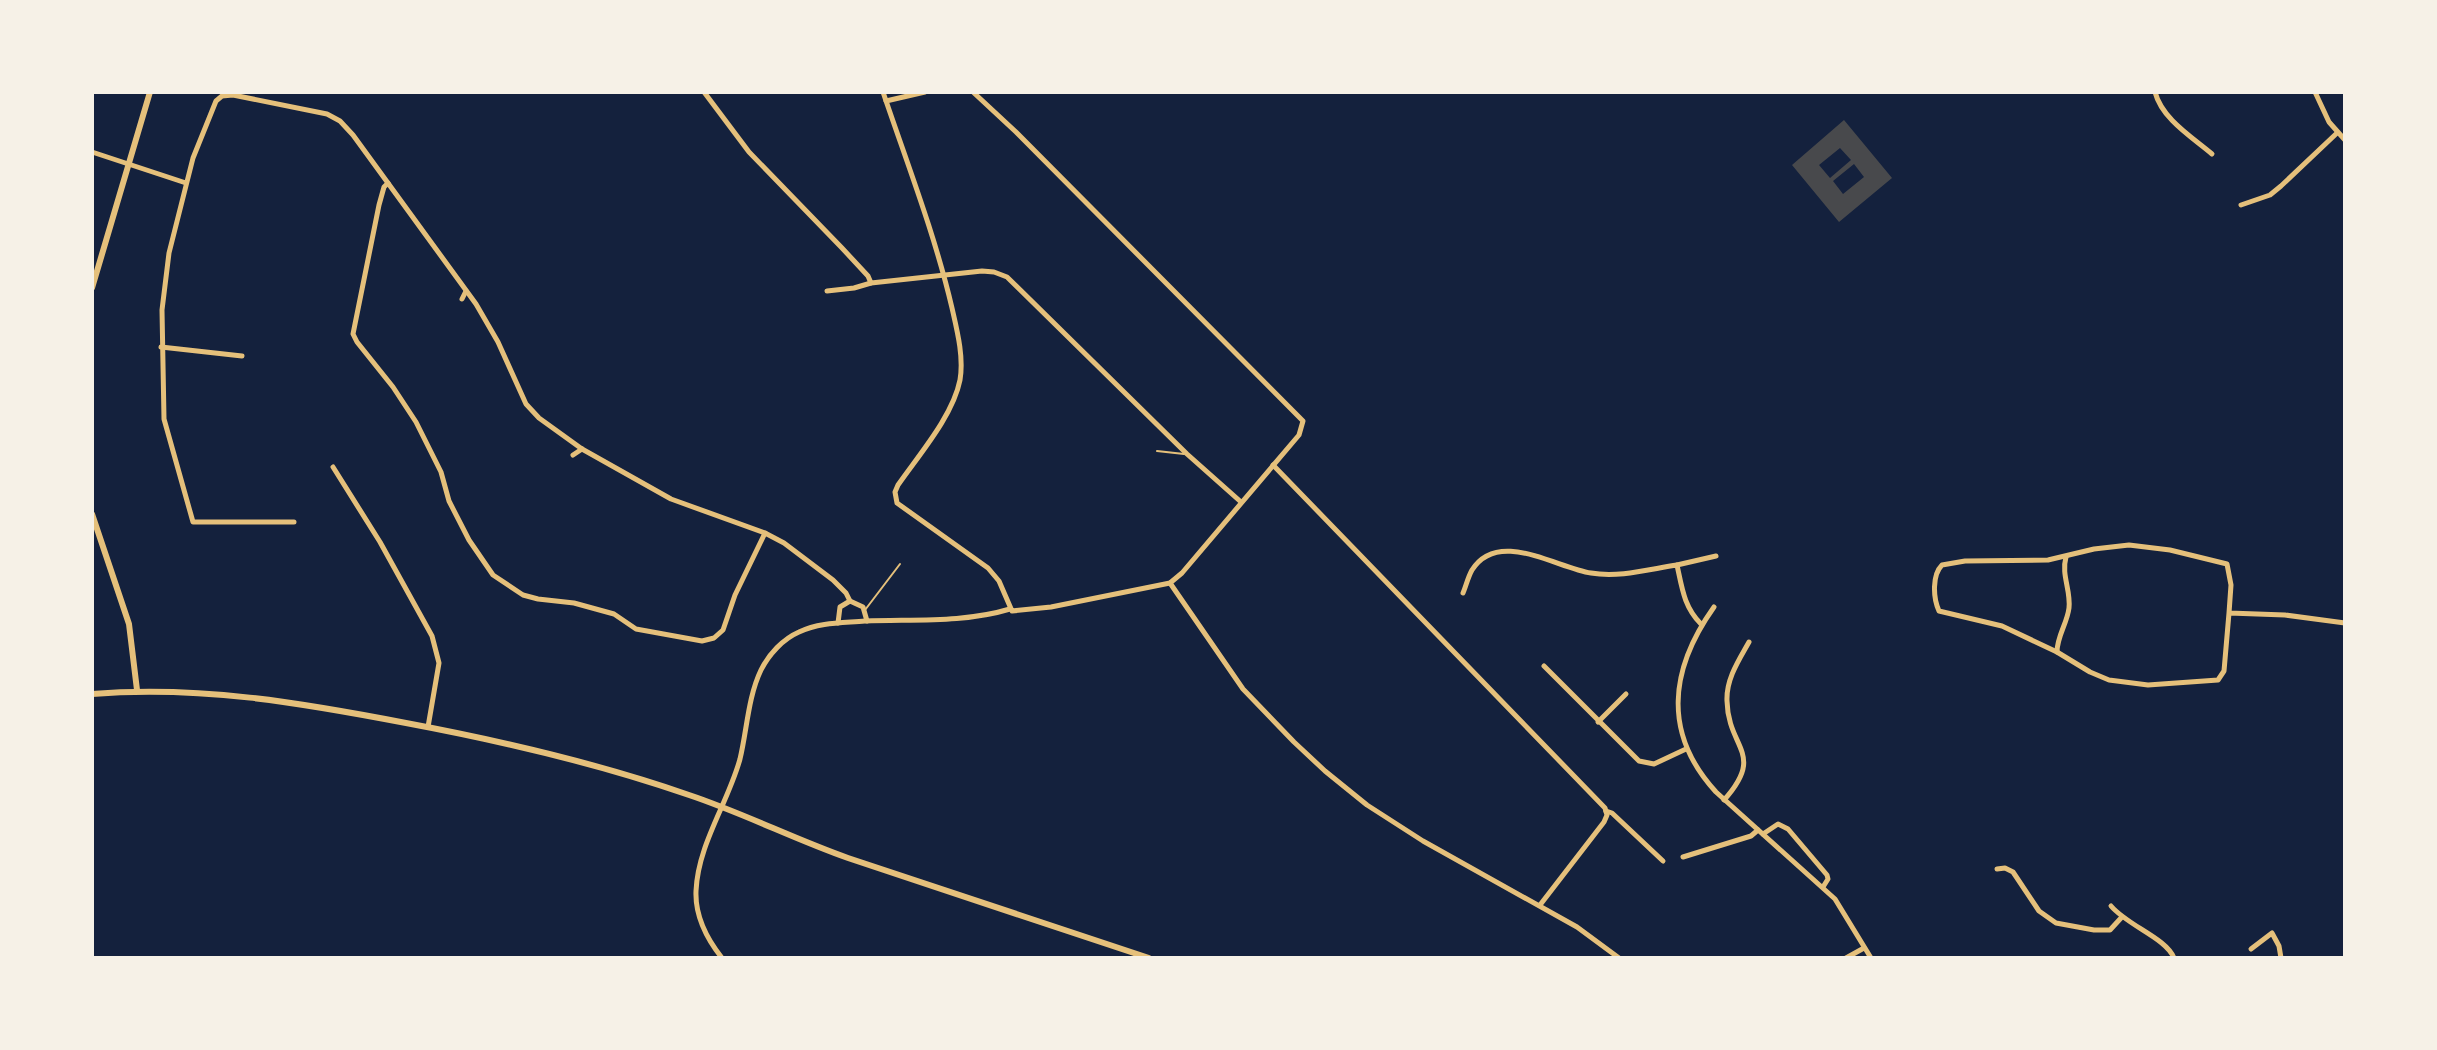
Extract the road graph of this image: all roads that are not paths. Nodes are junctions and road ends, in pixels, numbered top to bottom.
1 (150, 92) edge
2 (704, 92) edge
3 (883, 92) edge
4 (925, 92) edge
5 (973, 92) edge
6 (2155, 92) edge
7 (2315, 92) edge
8 (886, 101) junction
9 (2337, 133) junction
10 (2345, 140) edge
11 (92, 152) edge
12 (2212, 154) dead end
13 (129, 165) junction
14 (186, 183) junction
15 (388, 183) junction
16 (2241, 205) dead end
17 (944, 276) junction
18 (871, 283) junction
19 (92, 288) edge
20 (466, 291) junction
21 (827, 291) dead end
22 (462, 299) dead end
23 (161, 347) junction
24 (242, 356) dead end
25 (582, 449) junction
26 (1157, 451) dead end
27 (1187, 454) junction
28 (573, 455) dead end
29 (1273, 465) junction
30 (333, 467) dead end
31 (1241, 502) junction
32 (92, 514) edge
33 (294, 522) dead end
34 (765, 533) junction
35 (1716, 556) dead end
36 (2066, 557) junction
37 (2054, 560) junction
38 (900, 564) dead end
39 (1677, 565) junction
40 (2063, 568) junction
41 (1170, 583) junction
42 (1463, 593) dead end
43 (850, 601) junction
44 (1714, 607) dead end
45 (1010, 609) junction
46 (865, 610) junction
47 (2229, 613) junction
48 (867, 621) junction
49 (838, 623) junction
50 (2345, 623) edge
51 (1702, 624) junction
52 (2057, 641) junction
53 (1749, 642) dead end
54 (2047, 647) junction
55 (2057, 652) junction
56 (1544, 666) dead end
57 (137, 690) junction
58 (92, 694) edge
59 (1626, 694) dead end
60 (1598, 722) junction
61 (428, 727) junction
62 (1686, 749) junction
63 (1724, 800) junction
64 (722, 807) junction
65 (1606, 811) junction
66 (1760, 832) junction
67 (1683, 857) dead end
68 (1663, 861) dead end
69 (1997, 869) dead end
70 (1823, 887) junction
71 (1540, 905) junction
72 (2111, 906) dead end
73 (2121, 918) junction
74 (1864, 948) junction
75 (2251, 949) dead end
76 (722, 958) edge
77 (1149, 958) edge
78 (1619, 958) edge
79 (1846, 958) edge
80 (1871, 958) edge
81 (2174, 958) edge
82 (2281, 958) edge

1 - 13 street
2 - 18 street
3 - 8 street
4 - 8 street
5 - 29 street
6 - 12 street
7 - 9 street
8 - 17 street
9 - 10 street
9 - 16 street
11 - 13 street
13 - 14 street
13 - 19 street
14 - 15 street
14 - 23 street
15 - 20 street
15 - 34 street
17 - 18 street
17 - 27 street
17 - 45 street
18 - 21 street
20 - 22 street
20 - 25 street
23 - 24 street
23 - 33 street
25 - 28 street
25 - 34 street
26 - 27 lane
27 - 31 street
29 - 31 street
29 - 65 street
30 - 61 street
31 - 41 street
32 - 57 street
34 - 43 street
35 - 39 street
36 - 37 street
36 - 40 street
36 - 47 street
37 - 40 street
37 - 54 street
38 - 46 lane
39 - 42 street
39 - 51 street
40 - 52 street
41 - 45 street
41 - 71 street
43 - 46 street
43 - 49 street
44 - 51 street
45 - 48 street
46 - 48 street
47 - 50 street
47 - 55 street
48 - 49 street
49 - 64 street
51 - 62 street
52 - 54 street
52 - 55 street
53 - 63 street
54 - 55 street
56 - 60 street
57 - 58 street
57 - 61 street
59 - 60 street
60 - 62 street
61 - 64 street
62 - 63 street
63 - 66 street
64 - 76 street
64 - 77 street
65 - 68 street
65 - 71 street
66 - 67 street
66 - 70 street
66 - 70 street
69 - 73 street
70 - 74 street
71 - 78 street
72 - 73 street
73 - 81 street
74 - 79 street
74 - 80 street
75 - 82 street

